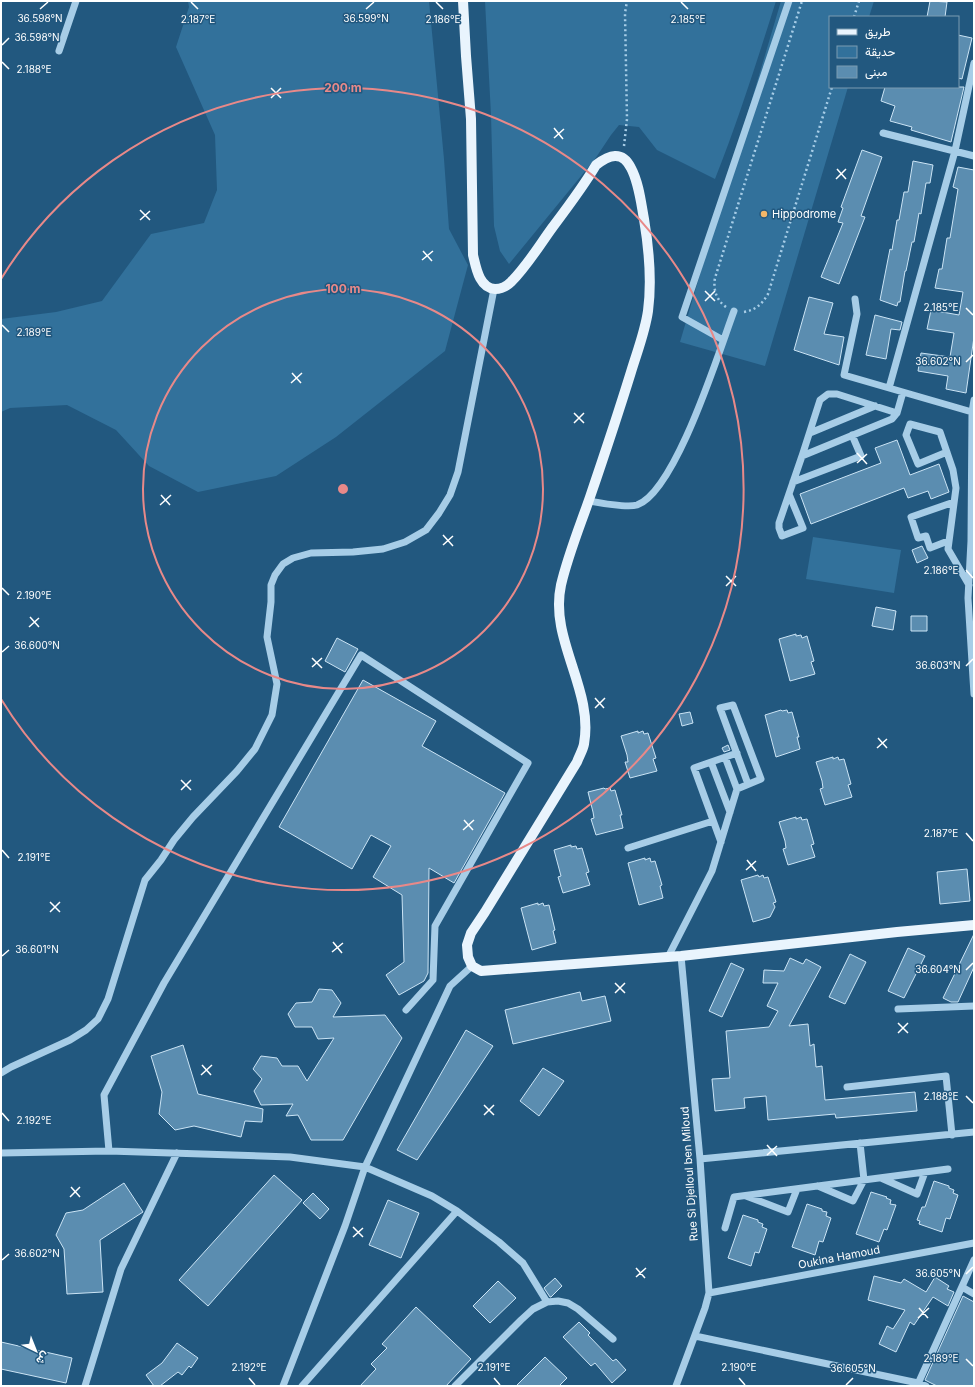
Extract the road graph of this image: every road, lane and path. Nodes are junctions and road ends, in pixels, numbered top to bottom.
1 (76, 1) edge
2 (463, 1) edge
3 (628, 1) edge
4 (789, 1) edge
5 (802, 1) edge
6 (859, 1) edge
7 (854, 16) edge
8 (59, 50) dead end
9 (974, 63) edge
10 (832, 88) edge
11 (883, 134) dead end
12 (955, 151) junction
13 (974, 156) edge
14 (622, 158) junction
15 (494, 289) junction
16 (854, 299) dead end
17 (734, 311) junction
18 (723, 340) junction
19 (889, 388) junction
20 (903, 392) junction
21 (974, 400) edge
22 (875, 406) junction
23 (972, 412) junction
24 (897, 413) junction
25 (810, 433) junction
26 (852, 435) junction
27 (947, 452) junction
28 (802, 456) junction
29 (793, 482) junction
30 (789, 494) junction
31 (589, 501) junction
32 (954, 502) junction
33 (948, 541) junction
34 (969, 585) junction
35 (971, 604) edge
36 (974, 690) edge
37 (974, 694) edge
38 (737, 753) junction
39 (725, 757) junction
40 (711, 762) junction
41 (748, 784) junction
42 (737, 789) junction
43 (730, 812) junction
44 (713, 820) junction
45 (721, 842) junction
46 (628, 848) dead end
47 (974, 925) edge
48 (681, 956) junction
49 (668, 957) junction
50 (472, 966) junction
51 (974, 1006) edge
52 (898, 1009) dead end
53 (406, 1010) dead end
54 (1, 1073) edge
55 (847, 1087) dead end
56 (974, 1132) edge
57 (952, 1135) junction
58 (860, 1143) junction
59 (109, 1151) junction
60 (1, 1153) edge
61 (176, 1153) junction
62 (700, 1158) junction
63 (365, 1166) junction
64 (948, 1169) dead end
65 (925, 1172) junction
66 (882, 1178) junction
67 (864, 1180) junction
68 (817, 1186) junction
69 (797, 1189) junction
70 (744, 1196) junction
71 (457, 1211) junction
72 (726, 1228) dead end
73 (974, 1243) edge
74 (974, 1260) edge
75 (962, 1287) junction
76 (709, 1293) junction
77 (974, 1294) edge
78 (547, 1302) junction
79 (695, 1336) junction
80 (613, 1340) dead end
81 (917, 1384) edge
82 (85, 1386) edge
83 (283, 1386) edge
84 (302, 1386) edge
85 (455, 1386) edge
86 (676, 1386) edge
87 (926, 1386) edge

1 - 8 street
2 - 15 main road
3 - 14 path
4 - 18 street
5 - 17 path
6 - 7 path
9 - 12 street
10 - 17 path
11 - 12 street
12 - 13 street
12 - 19 street
14 - 15 main road
14 - 31 main road
15 - 54 street
16 - 19 street
17 - 18 street
18 - 31 street
19 - 20 street
20 - 23 street
20 - 24 street
21 - 23 street
22 - 24 street
22 - 25 street
22 - 25 street
23 - 34 street
24 - 26 street
25 - 28 street
26 - 28 street
26 - 29 street
27 - 27 street
27 - 32 street
28 - 29 street
29 - 30 street
30 - 30 street
31 - 50 main road
32 - 33 street
32 - 33 street
33 - 34 street
34 - 35 street
35 - 36 street
36 - 37 street
38 - 39 street
38 - 41 street
38 - 41 street
39 - 40 street
39 - 42 street
40 - 43 street
40 - 44 street
41 - 42 street
42 - 43 street
43 - 45 street
44 - 45 street
44 - 46 street
45 - 49 street
47 - 48 main road
48 - 49 main road
48 - 62 street, Rue Si Djelloul ben Miloud
49 - 50 main road
50 - 63 street
51 - 52 street
53 - 59 street
55 - 57 street
56 - 57 street
57 - 58 street
58 - 62 street
58 - 67 street
59 - 60 street
59 - 61 street
61 - 63 street
61 - 82 street
62 - 76 street, Rue Si Djelloul ben Miloud
63 - 71 street
63 - 83 street
64 - 65 street
65 - 66 street
65 - 66 street
66 - 67 street
67 - 68 street
67 - 68 street
68 - 69 street
69 - 70 street
69 - 70 street
70 - 72 street
71 - 78 street
71 - 84 street
73 - 76 street, Oukina Hamoud
74 - 75 street
75 - 77 street
75 - 81 street
76 - 79 street, Rue Si Djelloul ben Miloud
78 - 80 street
78 - 85 street
79 - 81 street
79 - 86 street, Rue Si Djelloul ben Miloud
81 - 87 street

